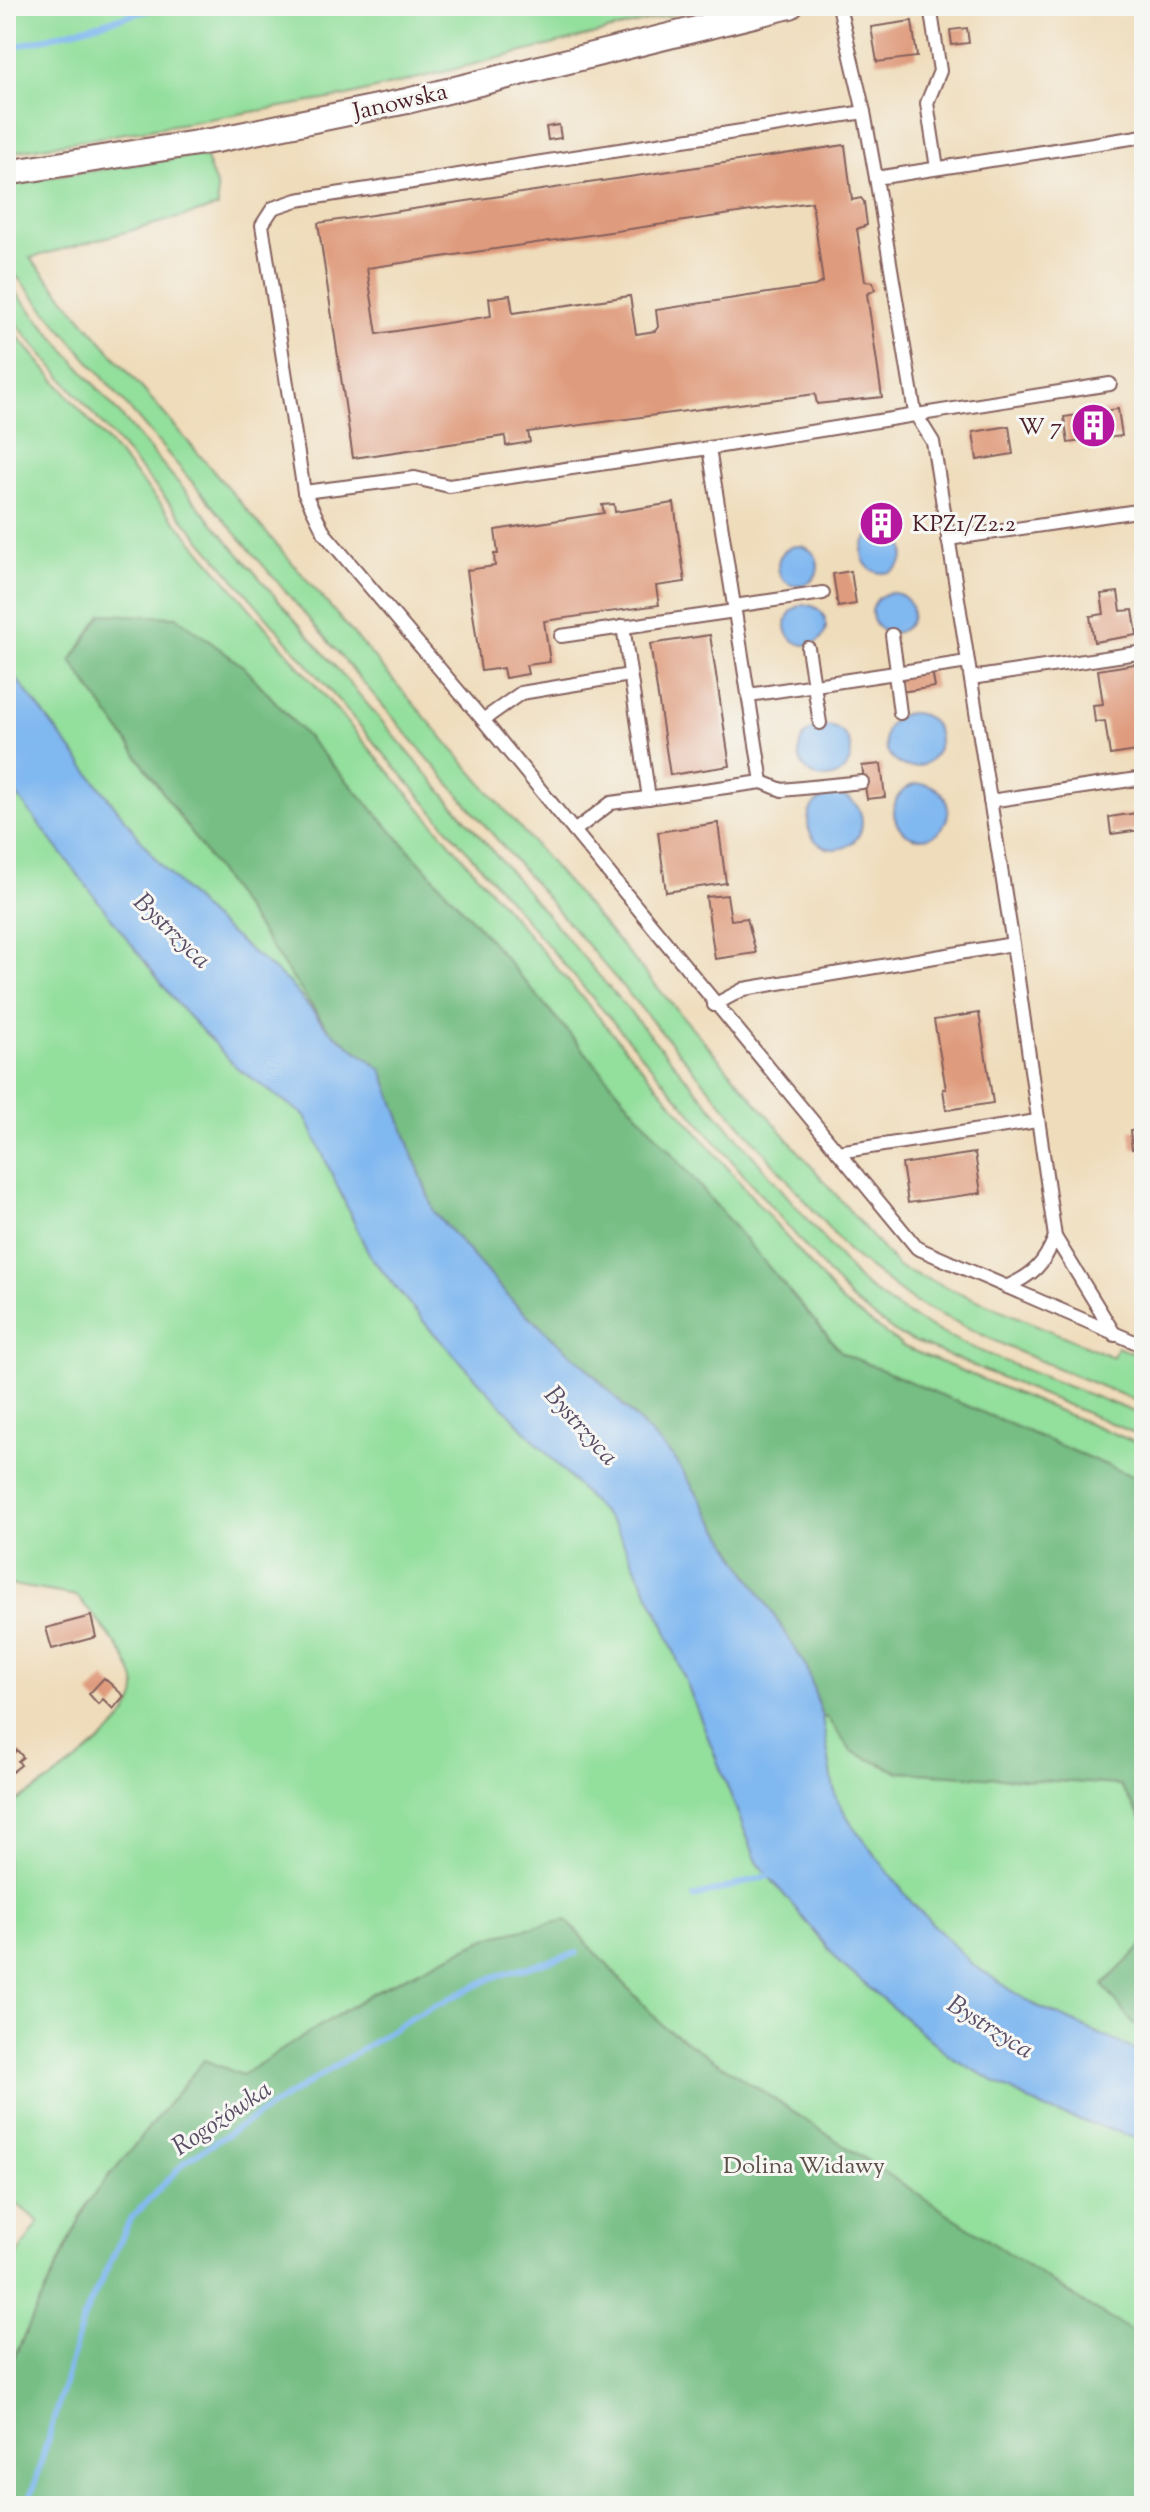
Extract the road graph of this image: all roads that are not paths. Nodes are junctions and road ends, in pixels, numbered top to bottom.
1 (790, 6) edge
2 (839, 6) edge
3 (930, 6) edge
4 (864, 112) junction
5 (1144, 136) edge
6 (937, 168) junction
7 (6, 173) edge
8 (876, 178) junction
9 (1110, 384) dead end
10 (915, 413) junction
11 (709, 448) junction
12 (304, 492) junction
13 (1144, 510) edge
14 (948, 539) junction
15 (823, 593) dead end
16 (735, 608) junction
17 (623, 626) junction
18 (892, 635) dead end
19 (561, 636) dead end
20 (808, 648) dead end
21 (1144, 652) edge
22 (968, 662) junction
23 (896, 672) junction
24 (630, 675) junction
25 (971, 678) junction
26 (814, 686) junction
27 (749, 695) junction
28 (900, 713) dead end
29 (483, 720) junction
30 (820, 723) dead end
31 (1144, 778) edge
32 (762, 782) junction
33 (862, 782) dead end
34 (649, 798) junction
35 (990, 801) junction
36 (574, 831) junction
37 (1013, 944) junction
38 (714, 1005) junction
39 (1037, 1121) junction
40 (838, 1152) junction
41 (1055, 1237) junction
42 (1006, 1287) junction
43 (1115, 1335) junction
44 (1144, 1346) edge

1 - 7 street, Janowska
2 - 4 lane
3 - 6 lane
4 - 8 lane
4 - 12 lane
5 - 6 lane
6 - 8 lane
8 - 10 lane
9 - 10 lane
10 - 11 lane
10 - 14 lane
11 - 12 lane
11 - 16 lane
12 - 29 lane
13 - 14 lane
14 - 22 lane
15 - 16 lane
16 - 17 lane
16 - 27 lane
17 - 19 lane
17 - 24 lane
18 - 23 lane
20 - 26 lane
21 - 25 lane
22 - 23 lane
22 - 25 lane
23 - 26 lane
23 - 28 lane
24 - 29 lane
24 - 34 lane
25 - 35 lane
26 - 27 lane
26 - 30 lane
27 - 32 lane
29 - 36 lane
31 - 35 lane
32 - 33 lane
32 - 34 lane
34 - 36 lane
35 - 37 lane
36 - 38 lane
37 - 38 lane
37 - 39 lane
38 - 40 lane
39 - 40 lane
39 - 41 lane
40 - 42 lane
41 - 42 lane
41 - 43 lane
42 - 43 lane
43 - 44 lane

